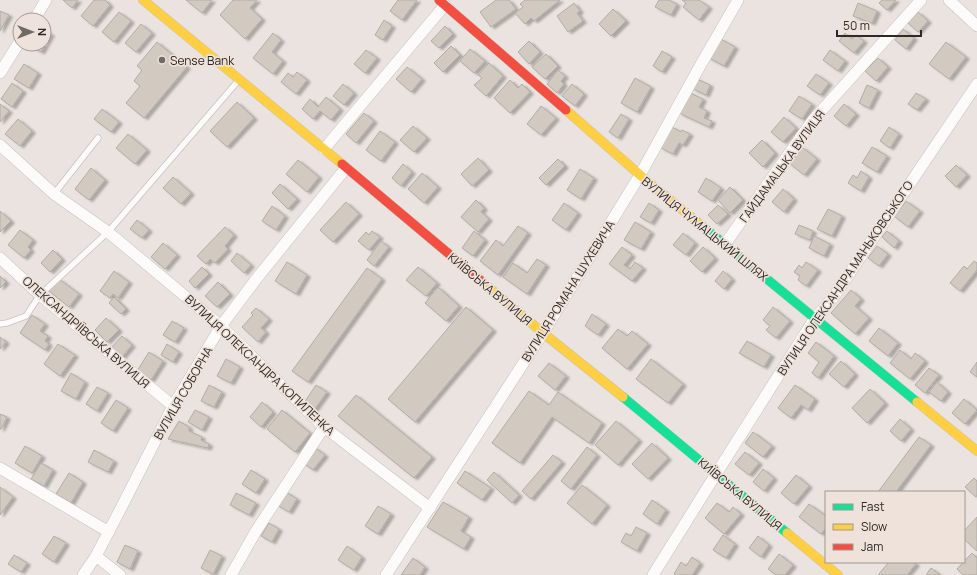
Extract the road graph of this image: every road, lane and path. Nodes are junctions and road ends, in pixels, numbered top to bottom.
1 (46, 0) edge
2 (143, 0) edge
3 (738, 0) edge
4 (921, 0) edge
5 (949, 0) edge
6 (442, 2) edge
7 (39, 12) edge
8 (977, 26) edge
9 (13, 52) edge
10 (0, 73) edge
11 (240, 79) junction
12 (977, 84) edge
13 (98, 138) dead end
14 (0, 145) edge
15 (324, 149) junction
16 (346, 168) junction
17 (640, 175) junction
18 (54, 194) junction
19 (108, 232) junction
20 (726, 244) junction
21 (0, 258) edge
22 (40, 295) junction
23 (815, 318) junction
24 (0, 324) edge
25 (221, 326) junction
26 (543, 333) junction
27 (173, 406) junction
28 (324, 427) junction
29 (976, 447) edge
30 (0, 468) edge
31 (716, 474) junction
32 (430, 508) junction
33 (109, 532) junction
34 (96, 556) junction
35 (83, 575) edge
36 (120, 575) edge
37 (231, 575) edge
38 (386, 575) edge
39 (653, 575) edge
40 (838, 575) edge

1 - 7 street
2 - 11 main road, КИЇВСЬКА ВУЛИЦЯ
3 - 17 street, ВУЛИЦЯ РОМАНА ШУХЕВИЧА
4 - 20 street, ГАЙДАМАЦЬКА ВУЛИЦЯ
5 - 8 street
6 - 15 street
6 - 17 main road, ВУЛИЦЯ ЧУМАЦЬКИЙ ШЛЯХ
9 - 10 street
11 - 15 main road, КИЇВСЬКА ВУЛИЦЯ
11 - 19 lane
12 - 23 street, ВУЛИЦЯ ОЛЕКСАНДРА МАНЬКОВСЬКОГО
13 - 18 lane
14 - 18 street, ВУЛИЦЯ ОЛЕКСАНДРА КОПИЛЕНКА
15 - 16 main road, КИЇВСЬКА ВУЛИЦЯ
16 - 25 street, ВУЛИЦЯ СОБОРНА
16 - 26 main road, КИЇВСЬКА ВУЛИЦЯ
17 - 20 main road, ВУЛИЦЯ ЧУМАЦЬКИЙ ШЛЯХ
17 - 26 street, ВУЛИЦЯ РОМАНА ШУХЕВИЧА
18 - 19 street, ВУЛИЦЯ ОЛЕКСАНДРА КОПИЛЕНКА
19 - 22 lane
19 - 25 street, ВУЛИЦЯ ОЛЕКСАНДРА КОПИЛЕНКА
20 - 23 main road, ВУЛИЦЯ ЧУМАЦЬКИЙ ШЛЯХ
21 - 22 street, ОЛЕКСАНДРІЇВСЬКА ВУЛИЦЯ
22 - 24 lane
22 - 27 street, ОЛЕКСАНДРІЇВСЬКА ВУЛИЦЯ
23 - 29 main road, ВУЛИЦЯ ЧУМАЦЬКИЙ ШЛЯХ
23 - 31 street, ВУЛИЦЯ ОЛЕКСАНДРА МАНЬКОВСЬКОГО
25 - 27 street, ВУЛИЦЯ СОБОРНА
25 - 28 street, ВУЛИЦЯ ОЛЕКСАНДРА КОПИЛЕНКА
26 - 31 main road, КИЇВСЬКА ВУЛИЦЯ
26 - 32 street, ВУЛИЦЯ РОМАНА ШУХЕВИЧА
27 - 33 street, ВУЛИЦЯ СОБОРНА
28 - 32 street, ВУЛИЦЯ ОЛЕКСАНДРА КОПИЛЕНКА
28 - 37 street
30 - 33 street
31 - 39 street, ВУЛИЦЯ ОЛЕКСАНДРА МАНЬКОВСЬКОГО
31 - 40 main road, КИЇВСЬКА ВУЛИЦЯ
32 - 38 street, ВУЛИЦЯ РОМАНА ШУХЕВИЧА
33 - 34 street, ВУЛИЦЯ СОБОРНА
34 - 35 street, ВУЛИЦЯ СОБОРНА
34 - 36 street

